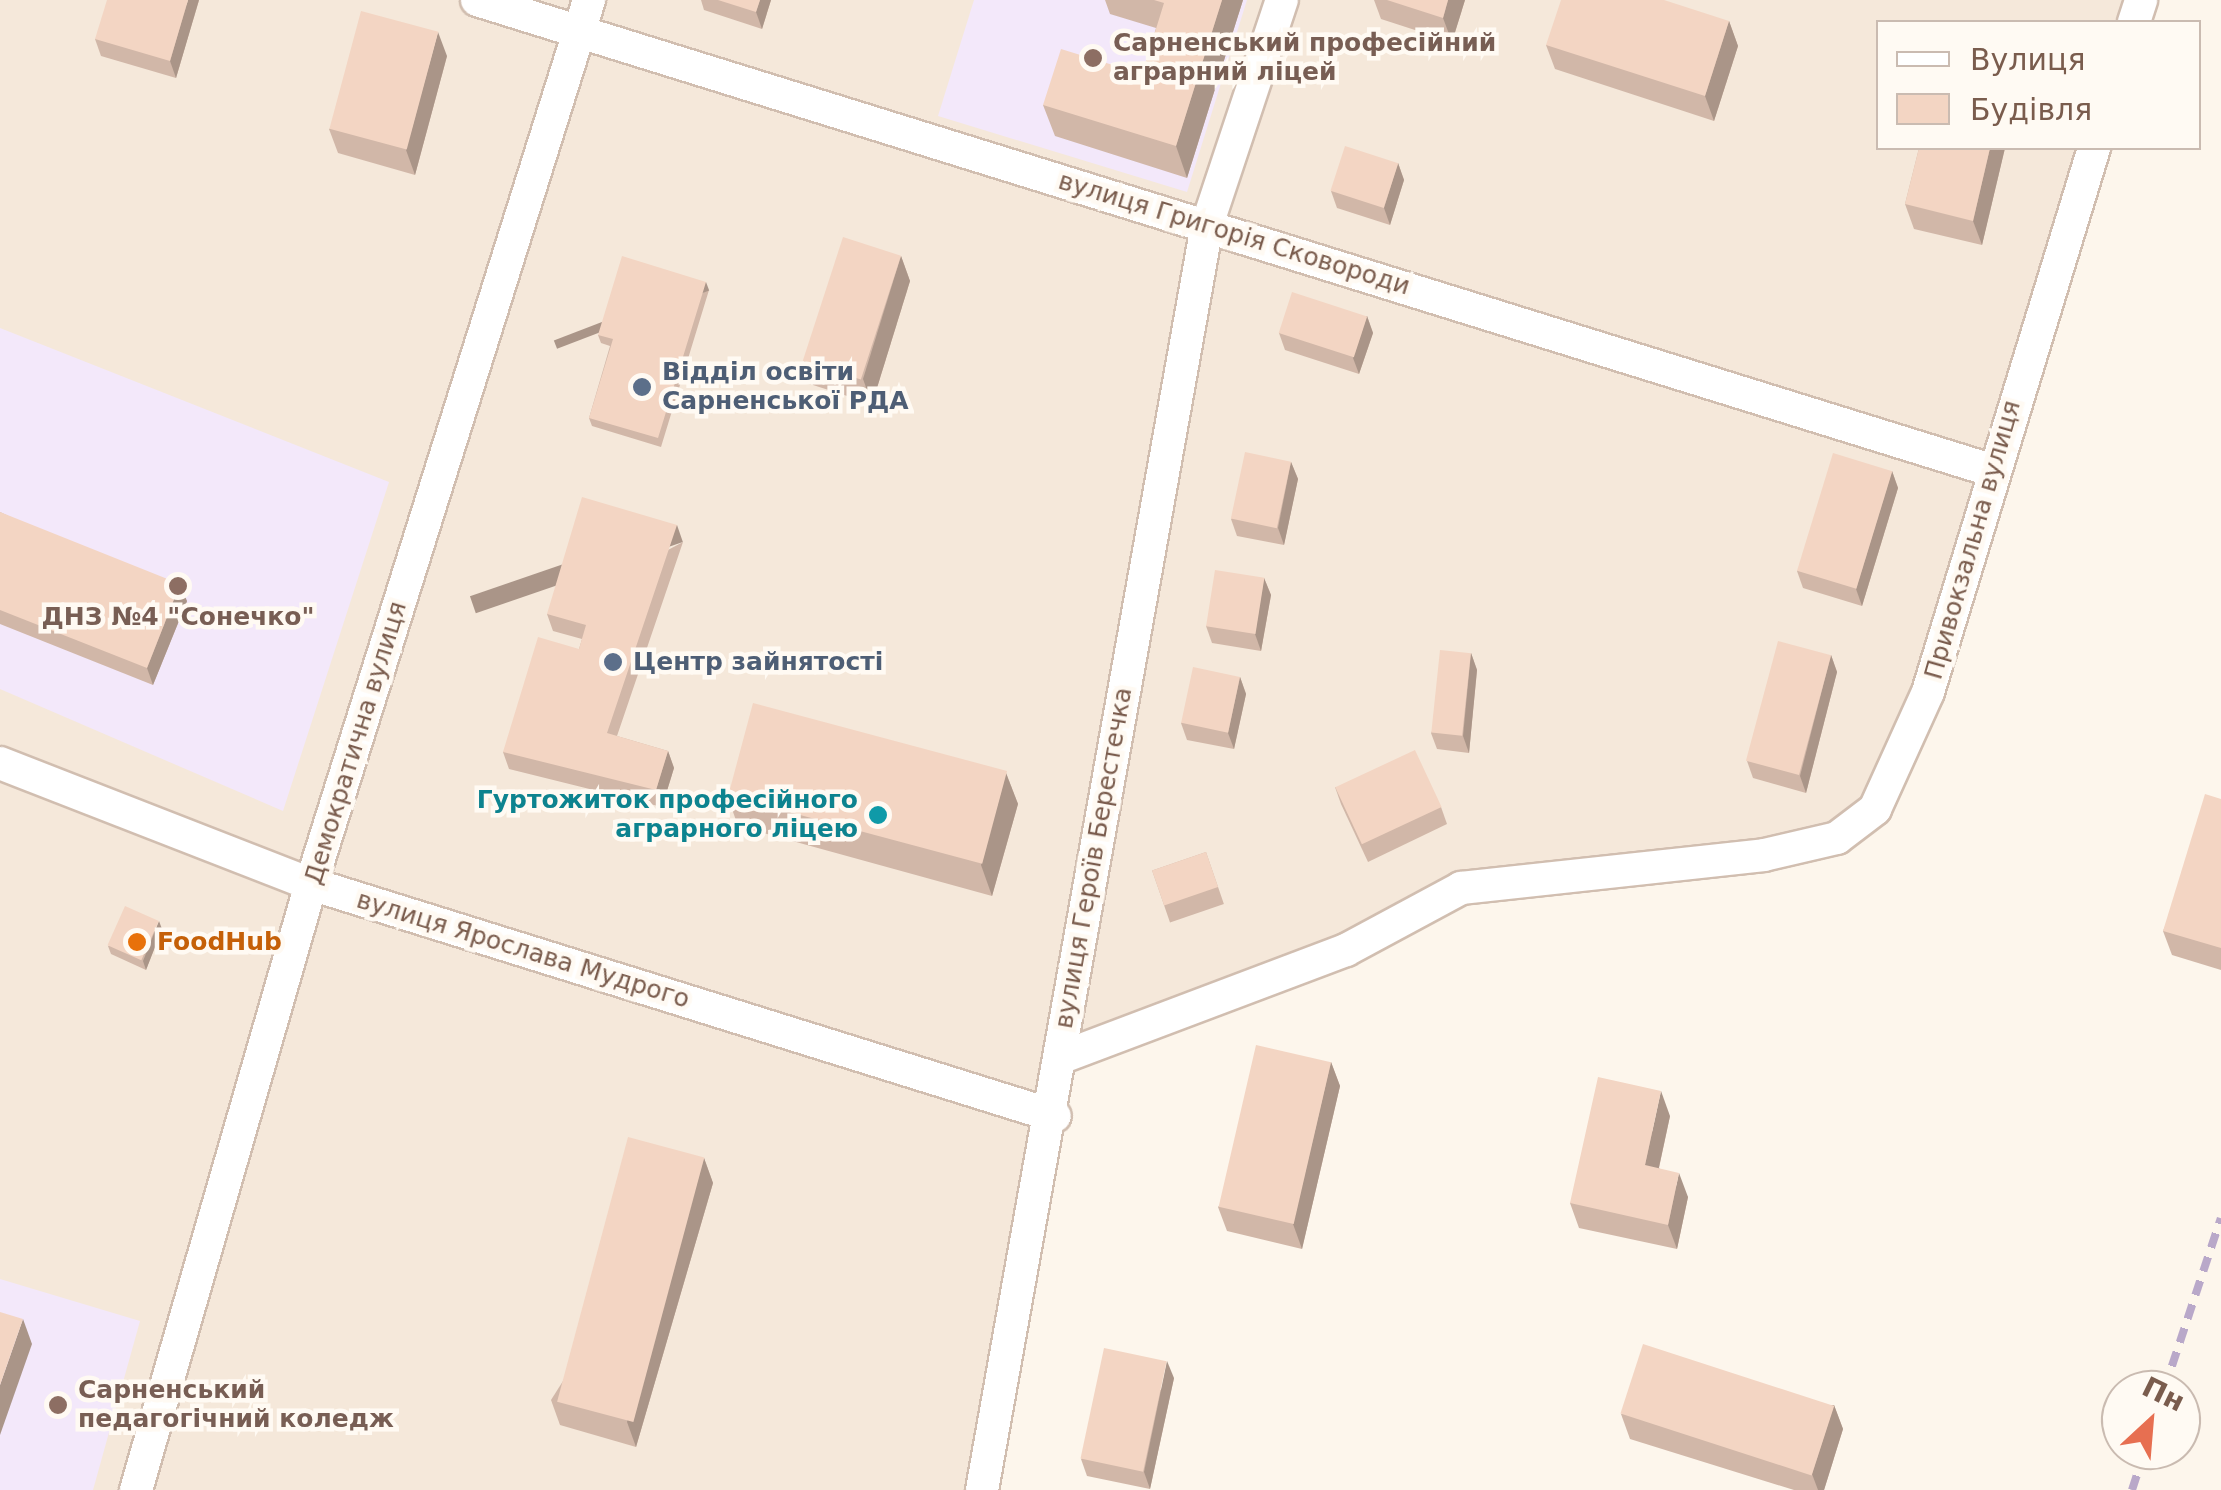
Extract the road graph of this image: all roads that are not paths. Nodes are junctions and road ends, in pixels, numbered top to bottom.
1 (477, 0) edge
2 (1282, 0) edge
3 (584, 15) edge
4 (2093, 150) edge
5 (1207, 225) junction
6 (1991, 470) junction
7 (0, 763) edge
8 (311, 884) junction
9 (1060, 1058) junction
10 (1055, 1116) junction
11 (136, 1490) edge
12 (982, 1490) edge

1 - 3 street, вулиця Григорія Сковороди
2 - 5 street, вулиця Героїв Берестечка
3 - 5 street, вулиця Григорія Сковороди
3 - 8 street, Демократична вулиця
4 - 6 street, Привокзальна вулиця
5 - 6 street, вулиця Григорія Сковороди
5 - 9 street, вулиця Героїв Берестечка
6 - 9 street, Привокзальна вулиця
7 - 8 street, вулиця Ярослава Мудрого
8 - 10 street, вулиця Ярослава Мудрого
8 - 11 street, Демократична вулиця
9 - 10 street, вулиця Героїв Берестечка
10 - 12 street, вулиця Героїв Берестечка

